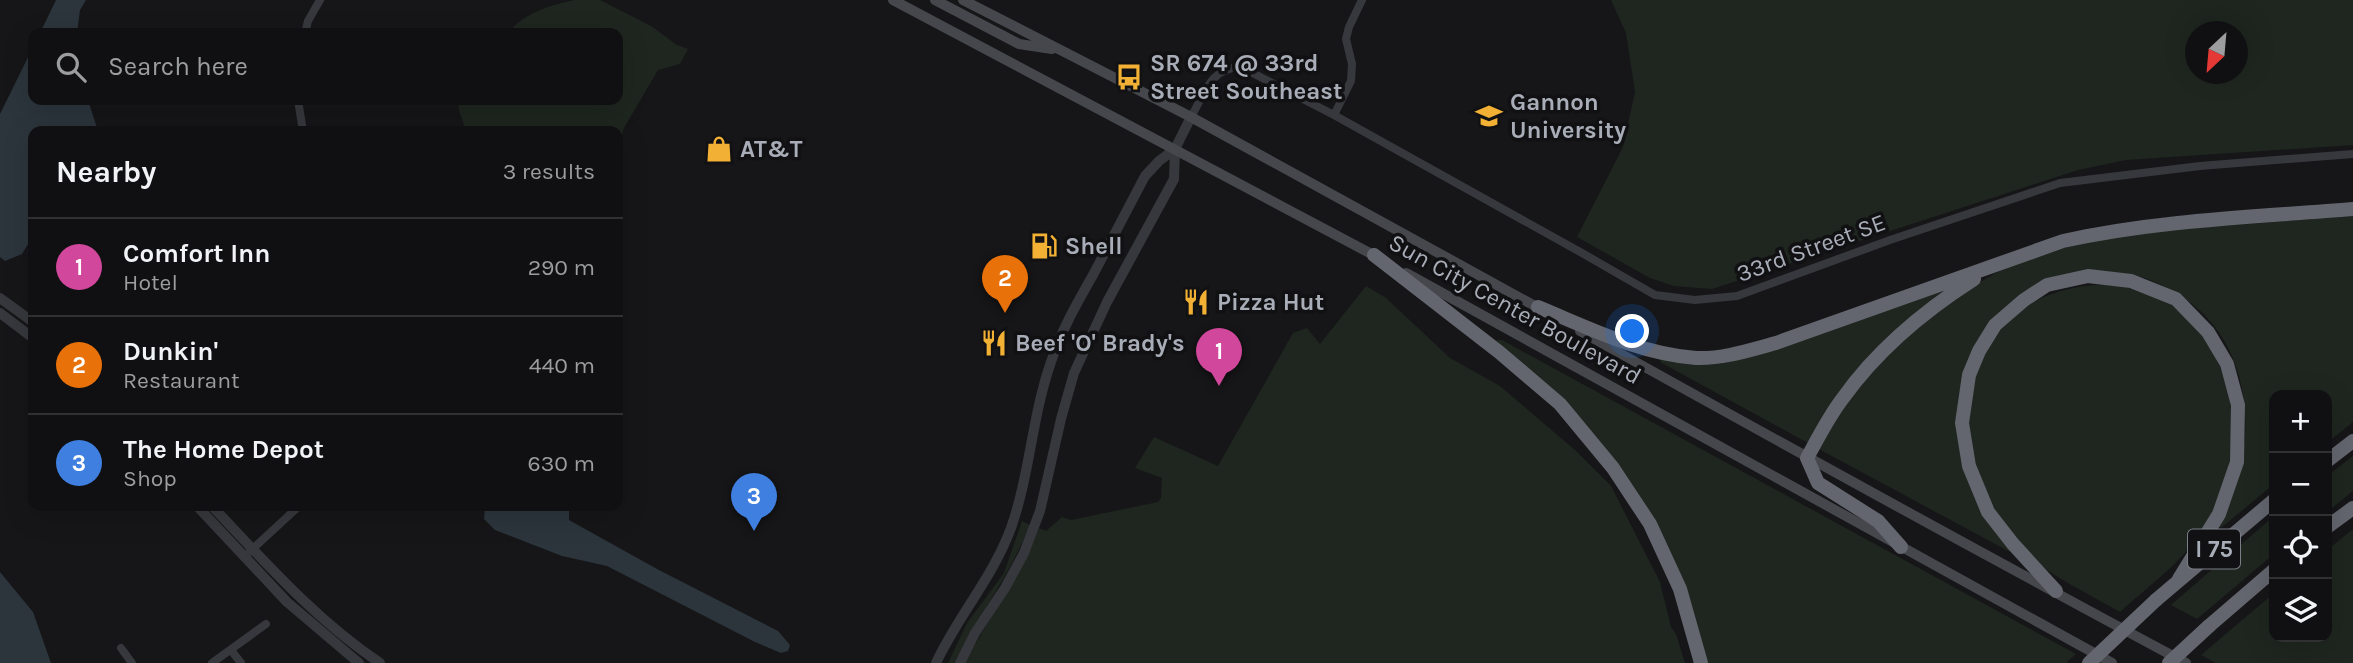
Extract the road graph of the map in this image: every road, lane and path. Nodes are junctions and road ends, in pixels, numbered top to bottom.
1 (320, 0) edge
2 (893, 0) edge
3 (935, 0) edge
4 (963, 0) edge
5 (1362, 0) edge
6 (306, 28) edge
7 (1061, 51) junction
8 (299, 105) edge
9 (1334, 116) junction
10 (1191, 117) junction
11 (302, 126) edge
12 (1175, 149) junction
13 (2353, 154) edge
14 (2353, 209) edge
15 (1374, 255) junction
16 (1996, 265) junction
17 (0, 298) edge
18 (1538, 307) junction
19 (0, 313) edge
20 (28, 318) edge
21 (28, 334) edge
22 (2353, 441) edge
23 (2332, 457) edge
24 (1807, 458) junction
25 (2269, 504) edge
26 (2353, 508) edge
27 (203, 511) edge
28 (216, 511) edge
29 (294, 511) edge
30 (2353, 519) edge
31 (2332, 526) edge
32 (2332, 528) edge
33 (1900, 547) junction
34 (249, 552) junction
35 (2269, 574) edge
36 (2179, 579) junction
37 (2056, 591) junction
38 (266, 624) dead end
39 (121, 648) dead end
40 (231, 650) junction
41 (132, 663) edge
42 (212, 663) edge
43 (241, 663) edge
44 (359, 663) edge
45 (380, 663) edge
46 (936, 663) edge
47 (960, 663) edge
48 (1701, 663) edge
49 (2089, 663) edge
50 (2112, 663) edge
51 (2169, 663) edge
52 (2186, 663) edge

1 - 6 street
2 - 12 main road, Sun City Center Boulevard
3 - 7 main road
4 - 7 main road, Sun City Center Boulevard
5 - 9 street
7 - 10 main road, Sun City Center Boulevard
8 - 11 street
9 - 10 street, 33rd Street SE
9 - 13 street, 33rd Street SE
10 - 12 street
10 - 18 main road, Sun City Center Boulevard
12 - 15 main road, Sun City Center Boulevard
12 - 46 street
12 - 47 street
14 - 16 highway
15 - 33 main road, Sun City Center Boulevard
15 - 48 highway
16 - 18 highway
16 - 24 highway
17 - 20 street
18 - 24 main road, Sun City Center Boulevard
19 - 21 street
22 - 23 highway
24 - 33 highway
24 - 37 main road, Sun City Center Boulevard
25 - 36 highway, I 75
26 - 31 highway
27 - 34 street
28 - 34 street
29 - 34 street
30 - 32 highway
33 - 50 main road, Sun City Center Boulevard
34 - 44 street
34 - 45 street
35 - 51 highway, I 75, bridge
36 - 37 highway
36 - 49 highway, I 75, bridge
37 - 52 main road, Sun City Center Boulevard
38 - 40 street
39 - 41 street
40 - 42 street
40 - 43 street

